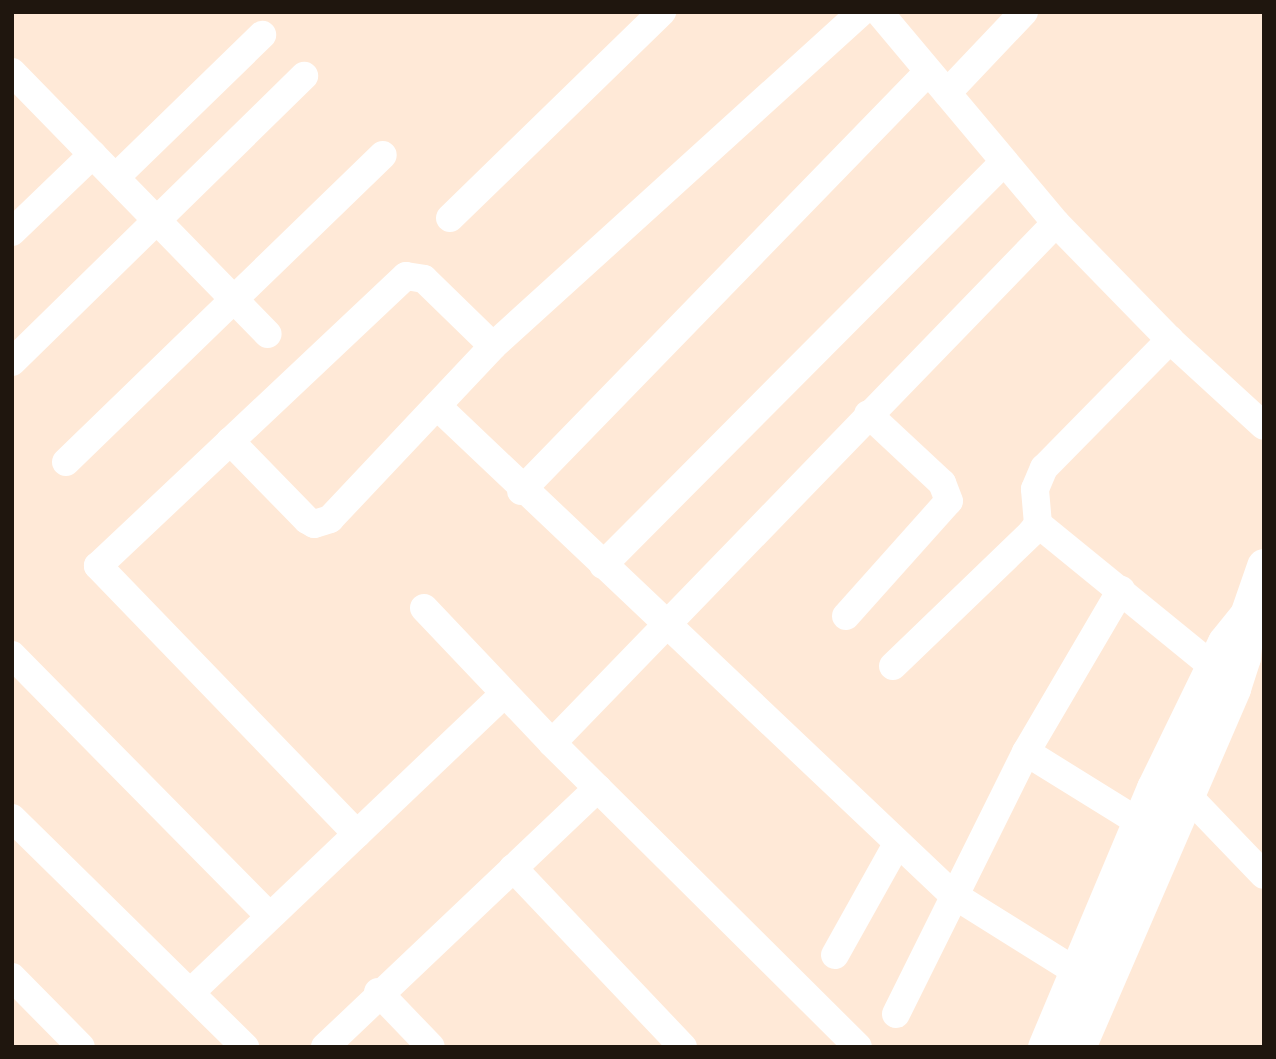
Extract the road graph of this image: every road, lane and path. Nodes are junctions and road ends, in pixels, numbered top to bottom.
1 (662, 12) edge
2 (861, 12) edge
3 (879, 12) edge
4 (1024, 12) edge
5 (262, 35) dead end
6 (12, 72) edge
7 (927, 73) junction
8 (304, 76) dead end
9 (947, 93) junction
10 (93, 154) junction
11 (383, 155) dead end
12 (1004, 162) junction
13 (116, 177) junction
14 (450, 218) dead end
15 (157, 220) junction
16 (1056, 223) junction
17 (12, 232) edge
18 (234, 299) junction
19 (268, 334) dead end
20 (1170, 340) junction
21 (493, 346) junction
22 (12, 362) edge
23 (437, 406) junction
24 (868, 414) junction
25 (1264, 426) edge
26 (230, 441) junction
27 (66, 462) dead end
28 (522, 491) junction
29 (1038, 524) junction
30 (603, 565) junction
31 (1264, 566) edge
32 (1121, 590) junction
33 (424, 608) dead end
34 (1247, 614) junction
35 (846, 616) dead end
36 (668, 626) junction
37 (12, 655) edge
38 (893, 666) dead end
39 (1212, 666) junction
40 (504, 694) junction
41 (552, 743) junction
42 (1026, 752) junction
43 (598, 788) junction
44 (1186, 794) junction
45 (12, 818) edge
46 (1139, 822) junction
47 (357, 834) junction
48 (897, 844) junction
49 (513, 868) junction
50 (1264, 875) edge
51 (952, 894) junction
52 (269, 916) junction
53 (835, 955) dead end
54 (1077, 972) junction
55 (14, 984) edge
56 (191, 992) junction
57 (379, 992) junction
58 (896, 1014) dead end
59 (668, 1042) edge
60 (80, 1047) edge
61 (245, 1047) edge
62 (325, 1047) edge
63 (431, 1047) edge
64 (858, 1047) edge
65 (1045, 1047) edge
66 (1078, 1047) edge

1 - 14 street
2 - 21 street
3 - 7 street
4 - 9 street
5 - 13 street
6 - 10 street
7 - 9 street
7 - 28 street
8 - 15 street
9 - 12 street
10 - 13 street
10 - 17 street
11 - 18 street
12 - 16 street
12 - 30 street
13 - 15 street
15 - 18 street
15 - 22 street
16 - 20 street
16 - 24 street
18 - 19 street
18 - 27 street
20 - 25 street
20 - 29 street
21 - 23 street
21 - 26 street
23 - 26 street
23 - 28 street
24 - 35 street
24 - 36 street
26 - 47 street
28 - 30 street
29 - 32 street
29 - 38 street
30 - 36 street
31 - 34 street
32 - 39 street
32 - 42 street
33 - 40 street
34 - 39 street
34 - 44 street
36 - 41 street
36 - 48 street
37 - 52 street
39 - 46 street
40 - 41 street
40 - 47 street
41 - 43 street
42 - 46 street
42 - 51 street
43 - 49 street
43 - 64 street
44 - 50 street
44 - 66 street
45 - 56 street
46 - 54 street
47 - 52 street
48 - 51 street
48 - 53 street
49 - 57 street
49 - 59 street
51 - 54 street
51 - 58 street
52 - 56 street
54 - 65 street
55 - 60 street
56 - 61 street
57 - 62 street
57 - 63 street

